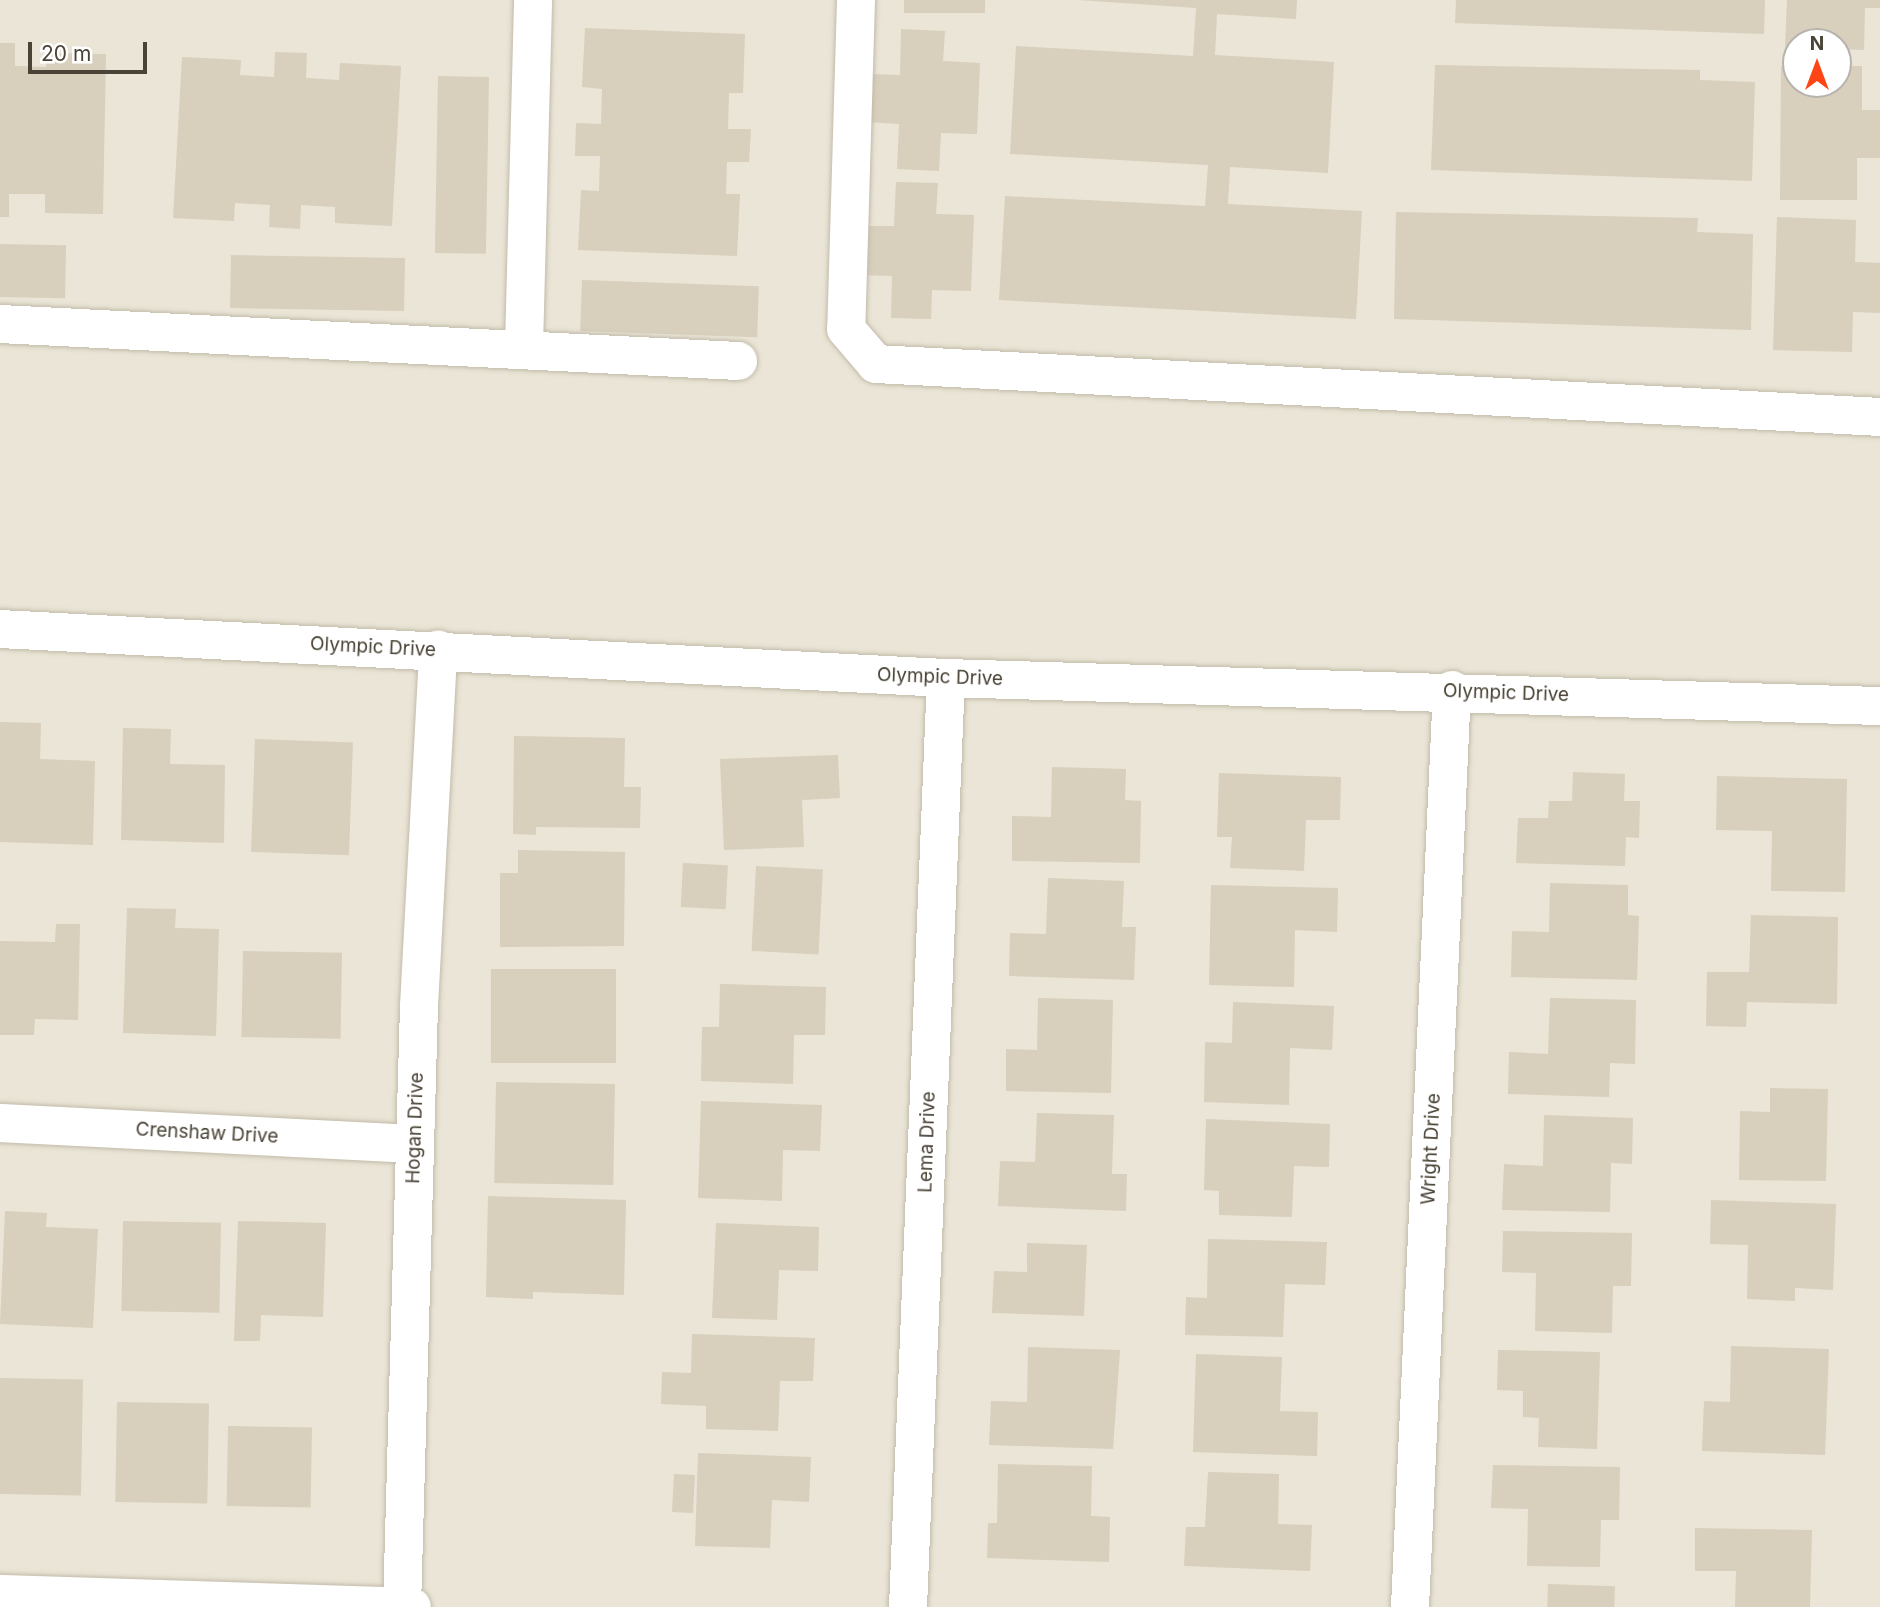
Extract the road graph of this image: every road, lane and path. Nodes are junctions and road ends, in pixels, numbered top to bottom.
1 (533, 0) edge
2 (856, 0) edge
3 (0, 324) edge
4 (524, 347) junction
5 (738, 361) dead end
6 (1880, 417) edge
7 (0, 629) edge
8 (439, 650) junction
9 (946, 678) junction
10 (1452, 690) junction
11 (1880, 706) edge
12 (0, 1123) edge
13 (414, 1144) junction
14 (0, 1594) edge
15 (402, 1607) edge
16 (412, 1607) edge
17 (908, 1607) edge
18 (1410, 1607) edge

1 - 4 street
2 - 6 street
3 - 4 street
4 - 5 street
7 - 8 street, Olympic Drive
8 - 9 street, Olympic Drive
8 - 13 street, Hogan Drive
9 - 10 street, Olympic Drive
9 - 17 street, Lema Drive
10 - 11 street, Olympic Drive
10 - 18 street, Wright Drive
12 - 13 street, Crenshaw Drive
13 - 15 street, Hogan Drive
14 - 15 street
15 - 16 street

